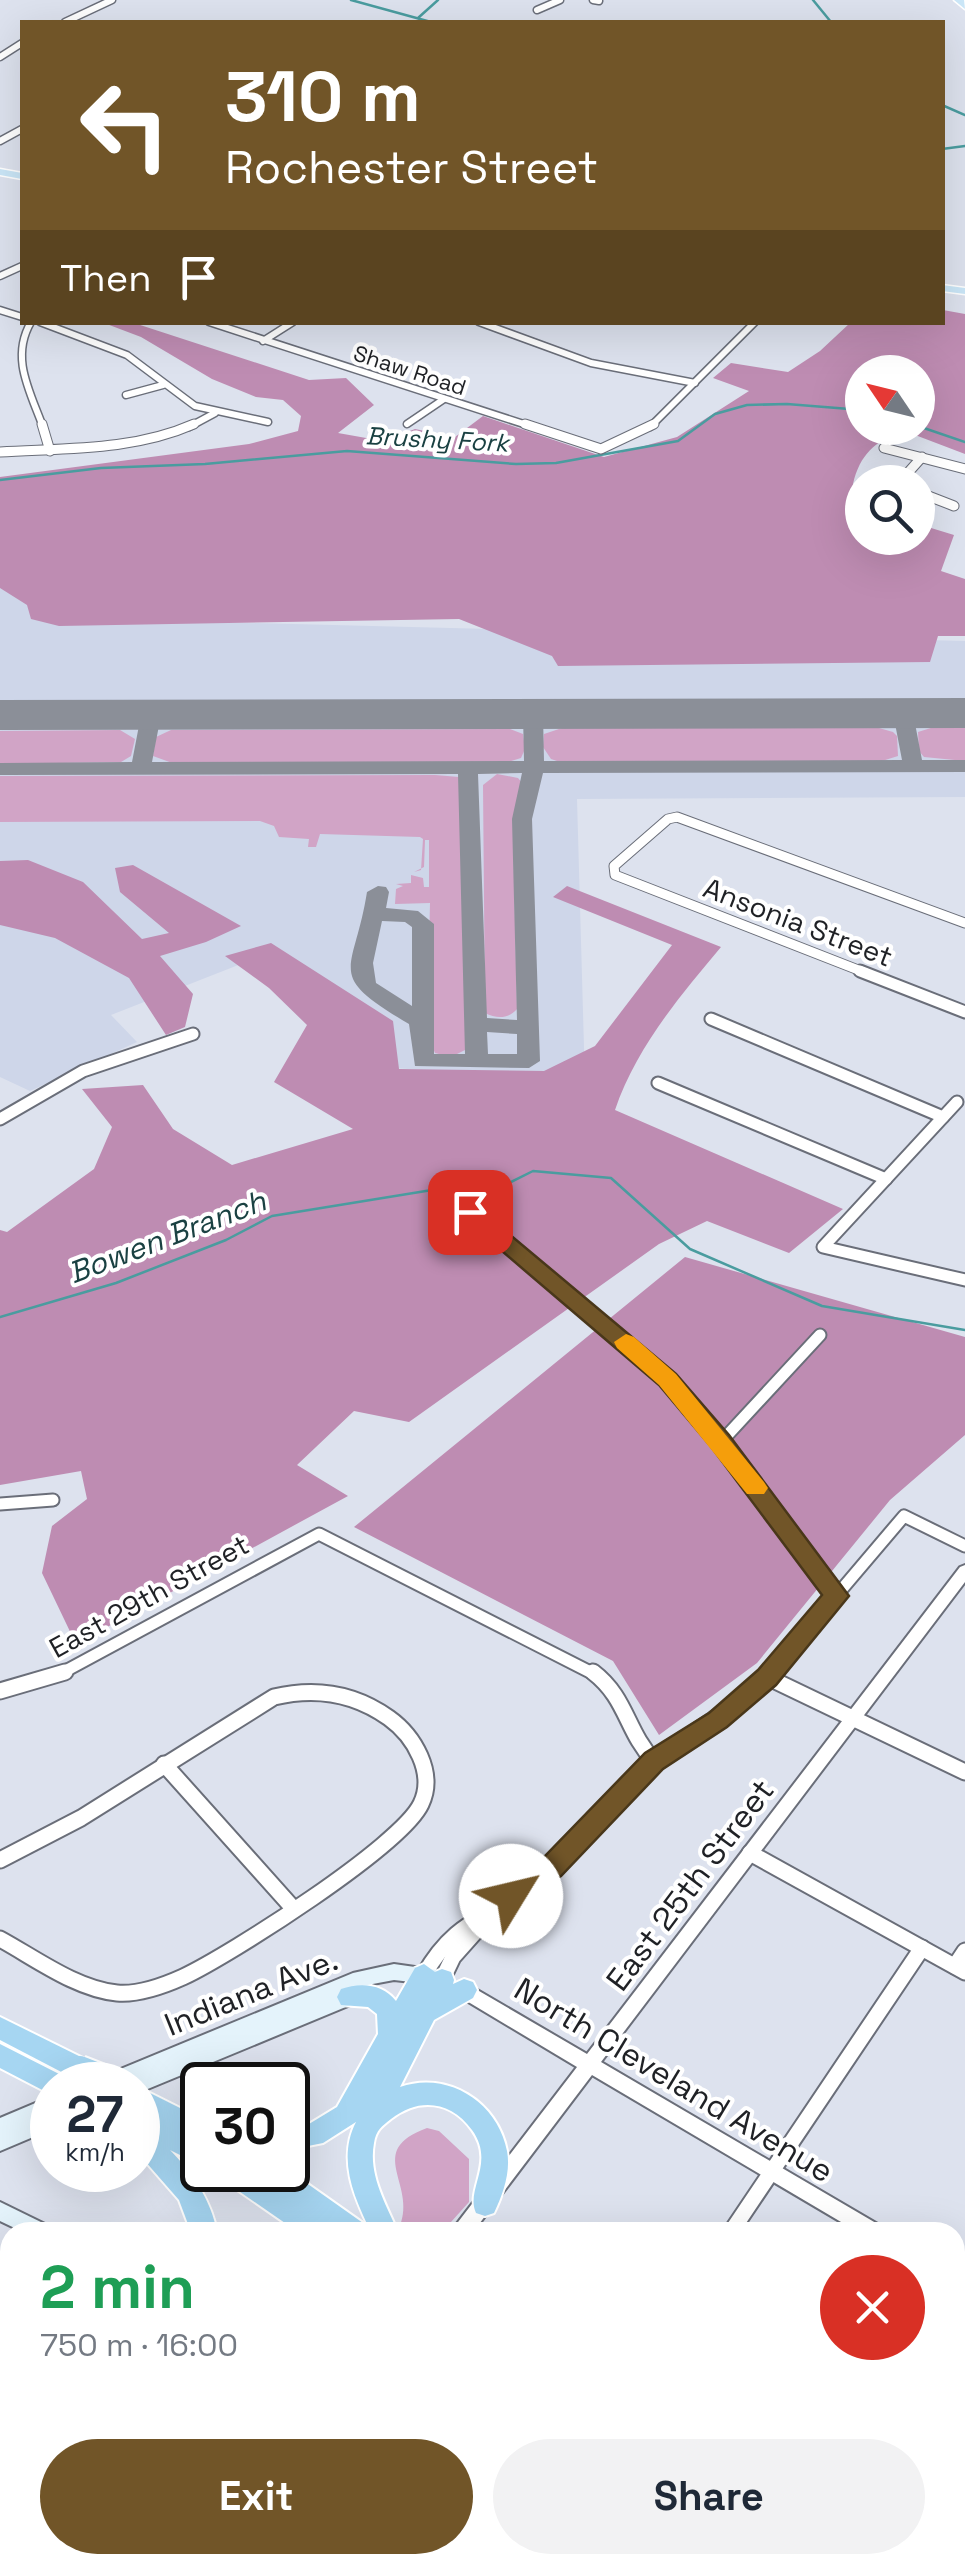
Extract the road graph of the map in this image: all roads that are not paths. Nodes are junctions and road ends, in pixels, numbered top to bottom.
1 (112, 0) edge
2 (560, 0) edge
3 (959, 0) edge
4 (965, 6) edge
5 (537, 10) dead end
6 (69, 20) edge
7 (28, 325) edge
8 (48, 325) edge
9 (218, 325) edge
10 (288, 325) edge
11 (487, 325) edge
12 (752, 325) edge
13 (263, 341) junction
14 (694, 383) junction
15 (163, 386) junction
16 (126, 395) dead end
17 (444, 398) junction
18 (215, 413) junction
19 (268, 422) dead end
20 (407, 424) dead end
21 (884, 448) dead end
22 (50, 451) junction
23 (0, 452) edge
24 (922, 456) junction
25 (914, 465) edge
26 (965, 469) edge
27 (935, 499) edge
28 (954, 506) dead end
29 (965, 923) edge
30 (965, 1012) edge
31 (710, 1020) dead end
32 (193, 1034) dead end
33 (658, 1083) dead end
34 (961, 1097) edge
35 (942, 1117) junction
36 (0, 1119) edge
37 (886, 1179) junction
38 (470, 1212) dead end
39 (823, 1247) joint
40 (965, 1280) edge
41 (820, 1335) dead end
42 (721, 1442) junction
43 (53, 1500) dead end
44 (0, 1504) edge
45 (965, 1546) edge
46 (965, 1571) edge
47 (836, 1596) junction
48 (767, 1678) junction
49 (0, 1691) edge
50 (856, 1719) junction
51 (654, 1761) junction
52 (164, 1764) junction
53 (965, 1772) edge
54 (750, 1853) junction
55 (0, 1860) edge
56 (292, 1908) junction
57 (0, 1939) edge
58 (922, 1948) junction
59 (965, 1952) edge
60 (960, 1969) edge
61 (444, 1982) junction
62 (350, 1997) junction
63 (0, 2028) edge
64 (390, 2035) junction
65 (0, 2056) edge
66 (66, 2062) edge
67 (160, 2062) edge
68 (592, 2066) junction
69 (30, 2075) edge
70 (160, 2081) edge
71 (160, 2103) edge
72 (168, 2107) junction
73 (180, 2110) edge
74 (30, 2112) edge
75 (180, 2116) edge
76 (370, 2122) junction
77 (30, 2128) edge
78 (310, 2135) edge
79 (3, 2138) edge
80 (160, 2157) edge
81 (771, 2173) junction
82 (261, 2192) edge
83 (299, 2192) edge
84 (485, 2204) junction
85 (201, 2222) edge
86 (304, 2222) edge
87 (340, 2222) edge
88 (380, 2222) edge
89 (470, 2222) edge
90 (738, 2222) edge
91 (857, 2222) edge

1 - 6 street
2 - 5 street
3 - 4 main road
7 - 22 street
8 - 15 street
9 - 13 street, Shaw Road
10 - 13 street
11 - 14 street
12 - 14 street
13 - 17 street, Shaw Road
14 - 17 street, Shaw Road
15 - 16 street
15 - 18 street
17 - 20 street
18 - 19 street
18 - 22 street
21 - 24 street
22 - 23 street
24 - 25 street
24 - 26 street
27 - 28 street
29 - 30 street, Ansonia Street
31 - 35 street
32 - 36 street
33 - 37 street
34 - 35 street
35 - 37 street
37 - 39 street
38 - 42 street
39 - 40 street
41 - 42 street
42 - 47 street
43 - 44 street
45 - 47 street
46 - 50 street, East 25th Street
47 - 48 street
48 - 50 street
48 - 51 street
49 - 51 street, East 29th Street
50 - 53 street
50 - 54 street, East 25th Street
51 - 61 street
52 - 55 street
52 - 56 street
52 - 56 street
54 - 58 street
54 - 68 street, East 25th Street
56 - 57 street
58 - 60 street
58 - 81 street
59 - 60 street
61 - 62 main road, Indiana Ave.
61 - 64 highway
61 - 67 main road, Indiana Ave.
61 - 68 street, North Cleveland Avenue
61 - 76 highway
62 - 64 highway
62 - 70 main road, Indiana Ave.
63 - 66 highway
64 - 78 highway
65 - 69 highway
68 - 81 street, North Cleveland Avenue
68 - 84 street, East 25th Street
71 - 72 highway
72 - 73 highway
72 - 75 highway
74 - 79 main road
76 - 84 highway
76 - 88 highway
77 - 79 main road
80 - 85 highway
81 - 90 street
81 - 91 street, North Cleveland Avenue
82 - 86 highway
83 - 87 highway
84 - 89 street, East 25th Street

